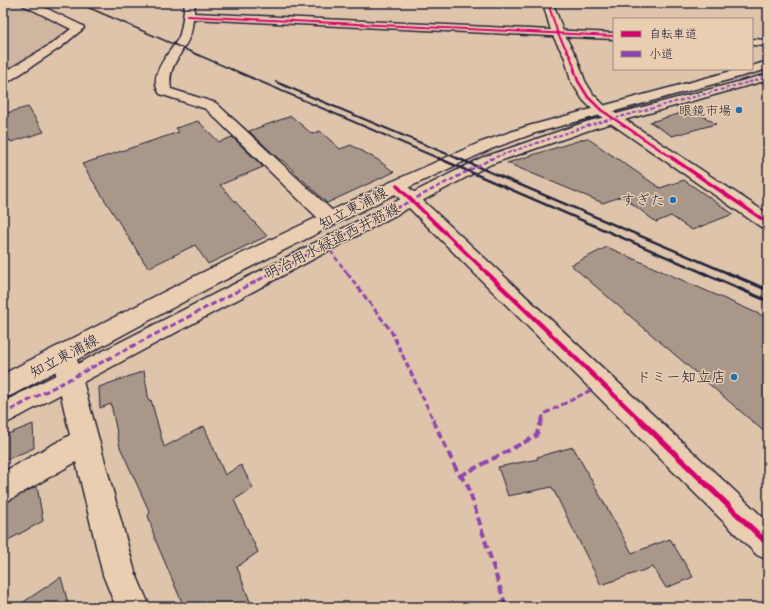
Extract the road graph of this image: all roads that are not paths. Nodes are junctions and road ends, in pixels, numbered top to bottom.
1 (27, 3) edge
2 (548, 3) edge
3 (189, 10) edge
4 (558, 34) junction
5 (613, 36) edge
6 (753, 42) edge
7 (768, 43) edge
8 (768, 65) edge
9 (752, 70) edge
10 (753, 70) edge
11 (768, 77) edge
12 (3, 79) edge
13 (608, 114) junction
14 (404, 193) junction
15 (330, 219) junction
16 (768, 223) edge
17 (66, 367) junction
18 (3, 387) edge
19 (3, 414) edge
20 (85, 442) junction
21 (3, 488) edge
22 (768, 544) edge
23 (133, 607) edge

1 - 12 street
2 - 4 street
3 - 4 street
3 - 15 street
4 - 5 street
4 - 13 street
6 - 7 street
8 - 10 street, 知立東浦線
9 - 13 street, 知立東浦線
11 - 13 street
13 - 14 street, 知立東浦線
13 - 16 street
14 - 15 street, 知立東浦線
14 - 17 street, 明治用水緑道西井筋線
14 - 22 street
15 - 17 street, 知立東浦線
17 - 18 street, 知立東浦線
17 - 19 street, 明治用水緑道西井筋線
17 - 20 street
20 - 21 street
20 - 23 street

